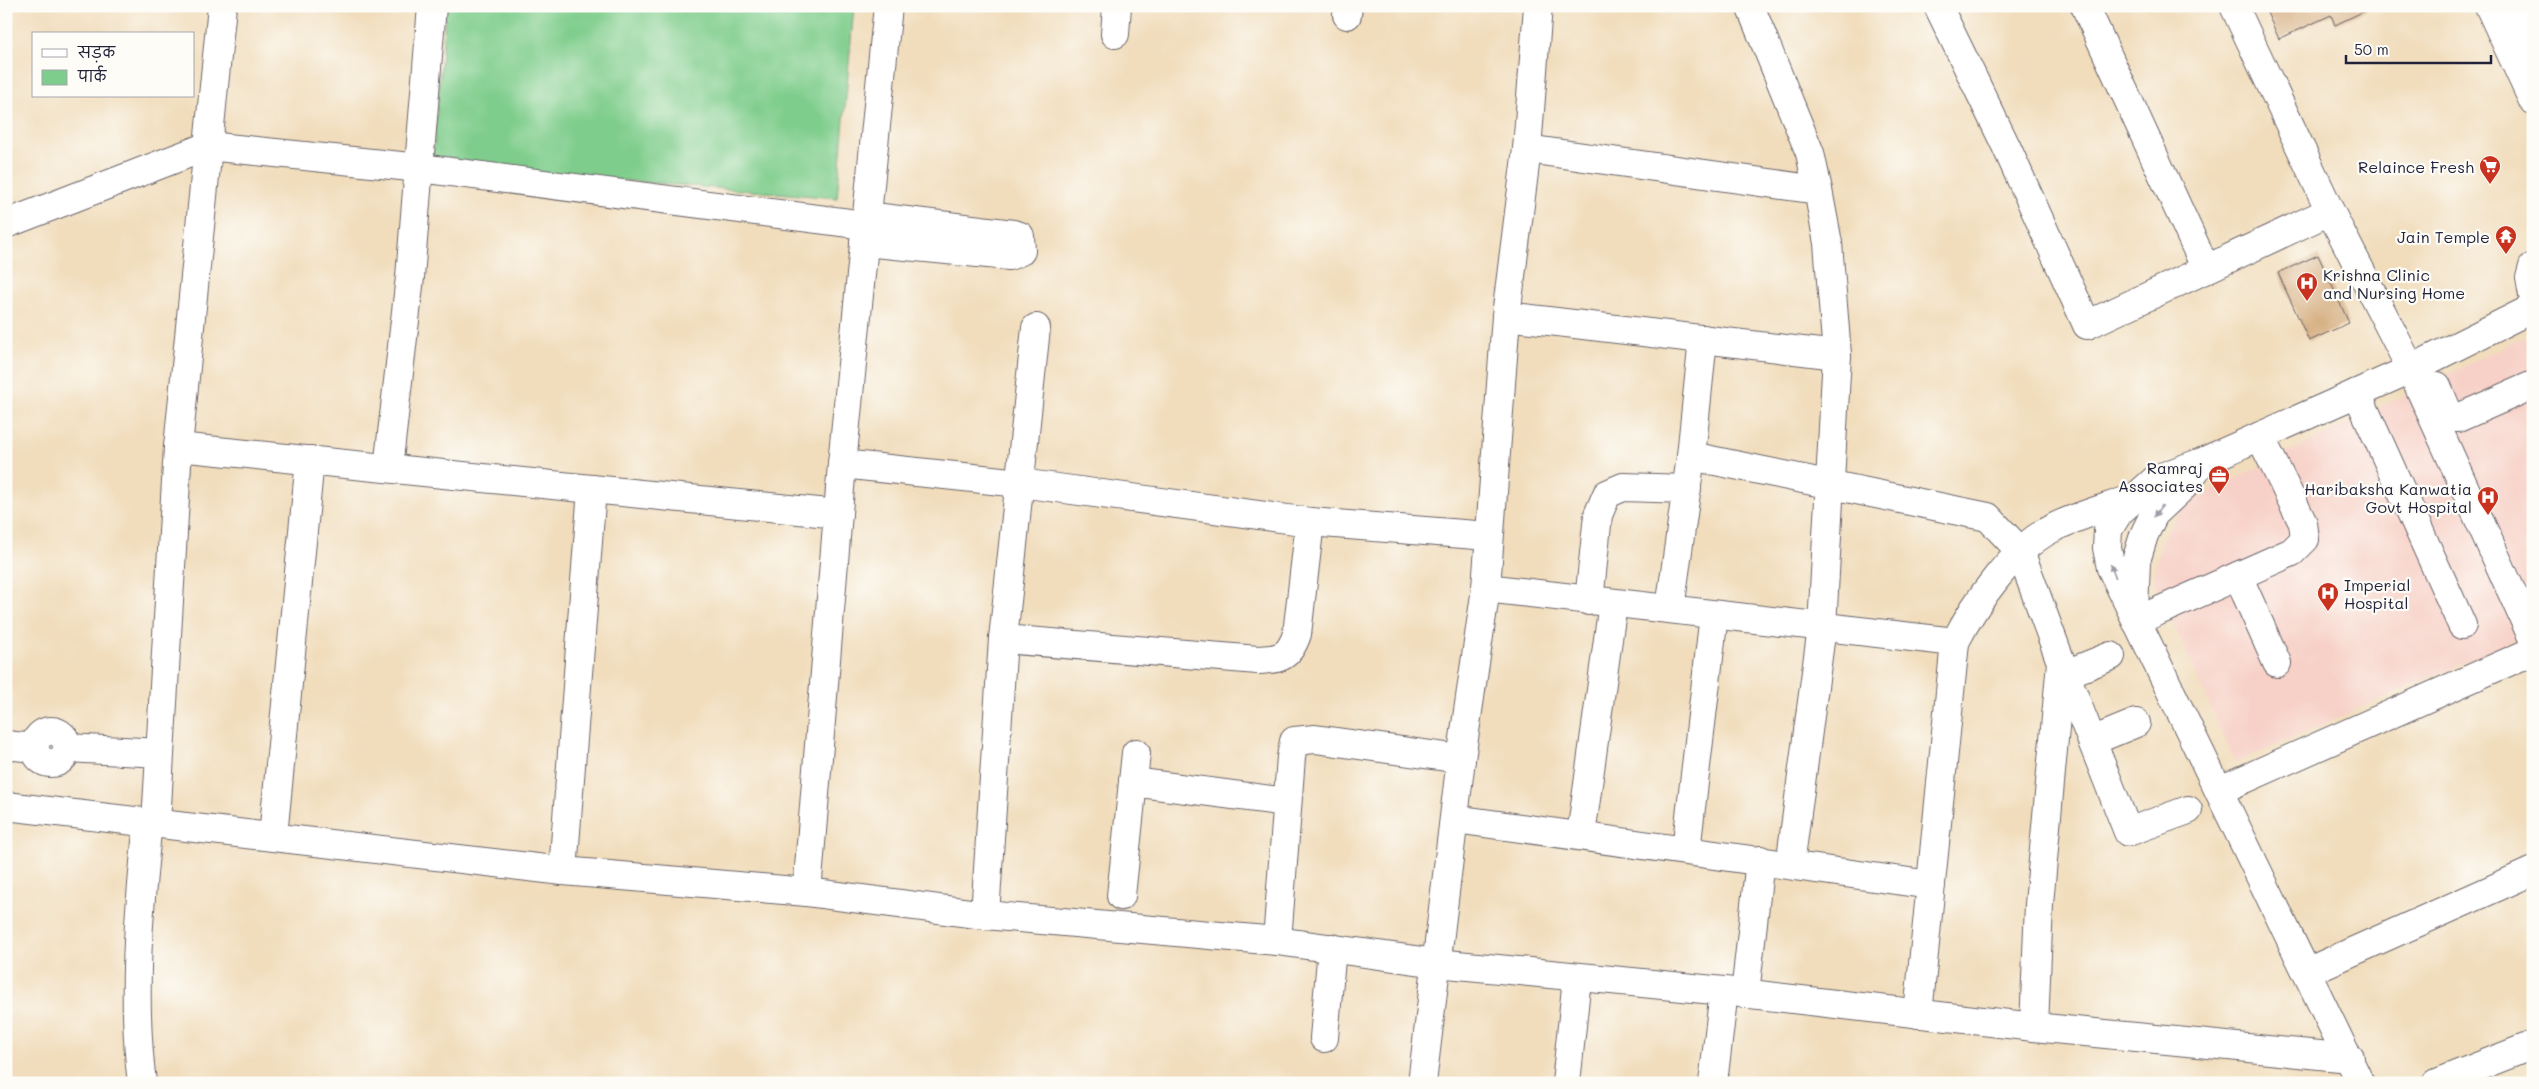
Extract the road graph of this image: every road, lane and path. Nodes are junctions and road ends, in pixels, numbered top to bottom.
1 (222, 6) edge
2 (432, 6) edge
3 (888, 6) edge
4 (1116, 6) edge
5 (1538, 6) edge
6 (1750, 6) edge
7 (1938, 6) edge
8 (2084, 6) edge
9 (2234, 6) edge
10 (2489, 6) edge
11 (2513, 6) edge
12 (1115, 34) dead end
13 (2533, 48) edge
14 (2533, 102) edge
15 (208, 146) junction
16 (1527, 149) junction
17 (420, 168) junction
18 (1818, 190) junction
19 (2330, 211) junction
20 (6, 224) edge
21 (865, 228) junction
22 (2533, 267) edge
23 (2206, 269) junction
24 (2533, 295) edge
25 (2533, 308) edge
26 (1506, 316) junction
27 (1036, 328) dead end
28 (1704, 339) junction
29 (1837, 355) junction
30 (2418, 366) junction
31 (2533, 385) edge
32 (2356, 393) junction
33 (2450, 417) junction
34 (2260, 436) junction
35 (178, 446) junction
36 (1691, 456) junction
37 (310, 460) junction
38 (2202, 462) junction
39 (842, 464) junction
40 (388, 468) junction
41 (1020, 483) junction
42 (1831, 485) junction
43 (592, 489) junction
44 (1687, 489) junction
45 (2132, 499) junction
46 (838, 514) junction
47 (1310, 522) junction
48 (1489, 536) junction
49 (2020, 551) junction
50 (2238, 576) junction
51 (2525, 584) dead end
52 (1486, 588) junction
53 (1601, 602) junction
54 (1670, 610) junction
55 (1714, 615) junction
56 (2135, 618) junction
57 (2462, 625) dead end
58 (1822, 627) junction
59 (1003, 639) junction
60 (2533, 639) edge
61 (1955, 642) junction
62 (2533, 651) edge
63 (2111, 656) dead end
64 (2277, 663) dead end
65 (2063, 668) junction
66 (2136, 724) dead end
67 (2092, 741) junction
68 (6, 745) edge
69 (160, 753) junction
70 (1136, 753) dead end
71 (1461, 759) junction
72 (1133, 782) junction
73 (2220, 790) junction
74 (1287, 802) junction
75 (6, 806) edge
76 (2188, 810) dead end
77 (1455, 819) junction
78 (152, 823) junction
79 (1581, 835) junction
80 (273, 836) junction
81 (1686, 850) junction
82 (1760, 860) junction
83 (1790, 865) junction
84 (563, 871) junction
85 (2533, 871) edge
86 (1931, 885) junction
87 (807, 892) junction
88 (1121, 896) dead end
89 (985, 915) junction
90 (1277, 940) junction
91 (1332, 948) junction
92 (1437, 963) junction
93 (2308, 972) junction
94 (1577, 978) junction
95 (1735, 993) junction
96 (1918, 1014) junction
97 (2034, 1027) junction
98 (1324, 1038) dead end
99 (2533, 1045) edge
100 (2350, 1058) junction
101 (142, 1083) edge
102 (1422, 1083) edge
103 (1566, 1083) edge
104 (1713, 1083) edge
105 (2360, 1083) edge
106 (2436, 1083) edge

1 - 15 street
2 - 17 street
3 - 21 street
4 - 12 street
5 - 16 street
6 - 18 street
7 - 23 street
8 - 23 street
9 - 19 street
10 - 14 street
11 - 13 street
15 - 17 street
15 - 20 street
15 - 35 street
16 - 18 street
16 - 26 street
17 - 21 street
17 - 40 street
18 - 29 street
19 - 23 street
19 - 30 street
21 - 39 street
22 - 24 street
25 - 30 street
26 - 28 street
26 - 48 street
27 - 41 street
28 - 29 street
28 - 36 street
29 - 42 street
30 - 32 street
30 - 33 street
30 - 60 street
31 - 33 street
32 - 34 street
32 - 57 street
33 - 51 street
34 - 38 street
34 - 50 street
35 - 37 street
35 - 69 street
36 - 42 street
36 - 44 street
37 - 40 street
37 - 80 street
38 - 45 street
38 -> 56 street
39 - 41 street
39 - 46 street
40 - 43 street
41 - 47 street
41 - 59 street
42 - 49 street
42 - 58 street
43 - 46 street
43 - 84 street
44 - 53 street
44 - 54 street
45 - 49 street
56 -> 45 street
46 - 87 street
47 - 48 street
47 - 59 street
48 - 52 street
49 - 61 street
49 - 65 street
50 - 56 street
50 - 64 street
52 - 53 street
52 - 71 street
53 - 54 street
53 - 79 street
54 - 55 street
55 - 58 street
55 - 81 street
56 - 73 street
58 - 61 street
58 - 83 street
59 - 89 street
61 - 86 street
62 - 73 street
63 - 65 street
65 - 67 street
65 - 97 street
66 - 67 street
67 - 76 street
68 - 69 street
69 - 78 street
70 - 72 street
71 - 74 street
71 - 77 street
72 - 74 street
72 - 88 street
73 - 93 street
74 - 90 street
75 - 78 street
77 - 79 street
77 - 92 street
78 - 80 street
78 - 101 street
79 - 81 street
80 - 84 street
81 - 82 street
82 - 83 street
82 - 95 street
83 - 86 street
84 - 87 street
85 - 93 street
86 - 96 street
87 - 89 street
89 - 90 street
90 - 91 street
91 - 92 street
91 - 98 street
92 - 94 street
92 - 102 street
93 - 100 street
94 - 95 street
94 - 103 street
95 - 96 street
95 - 104 street
96 - 97 street
97 - 100 street
99 - 106 street
100 - 105 street

